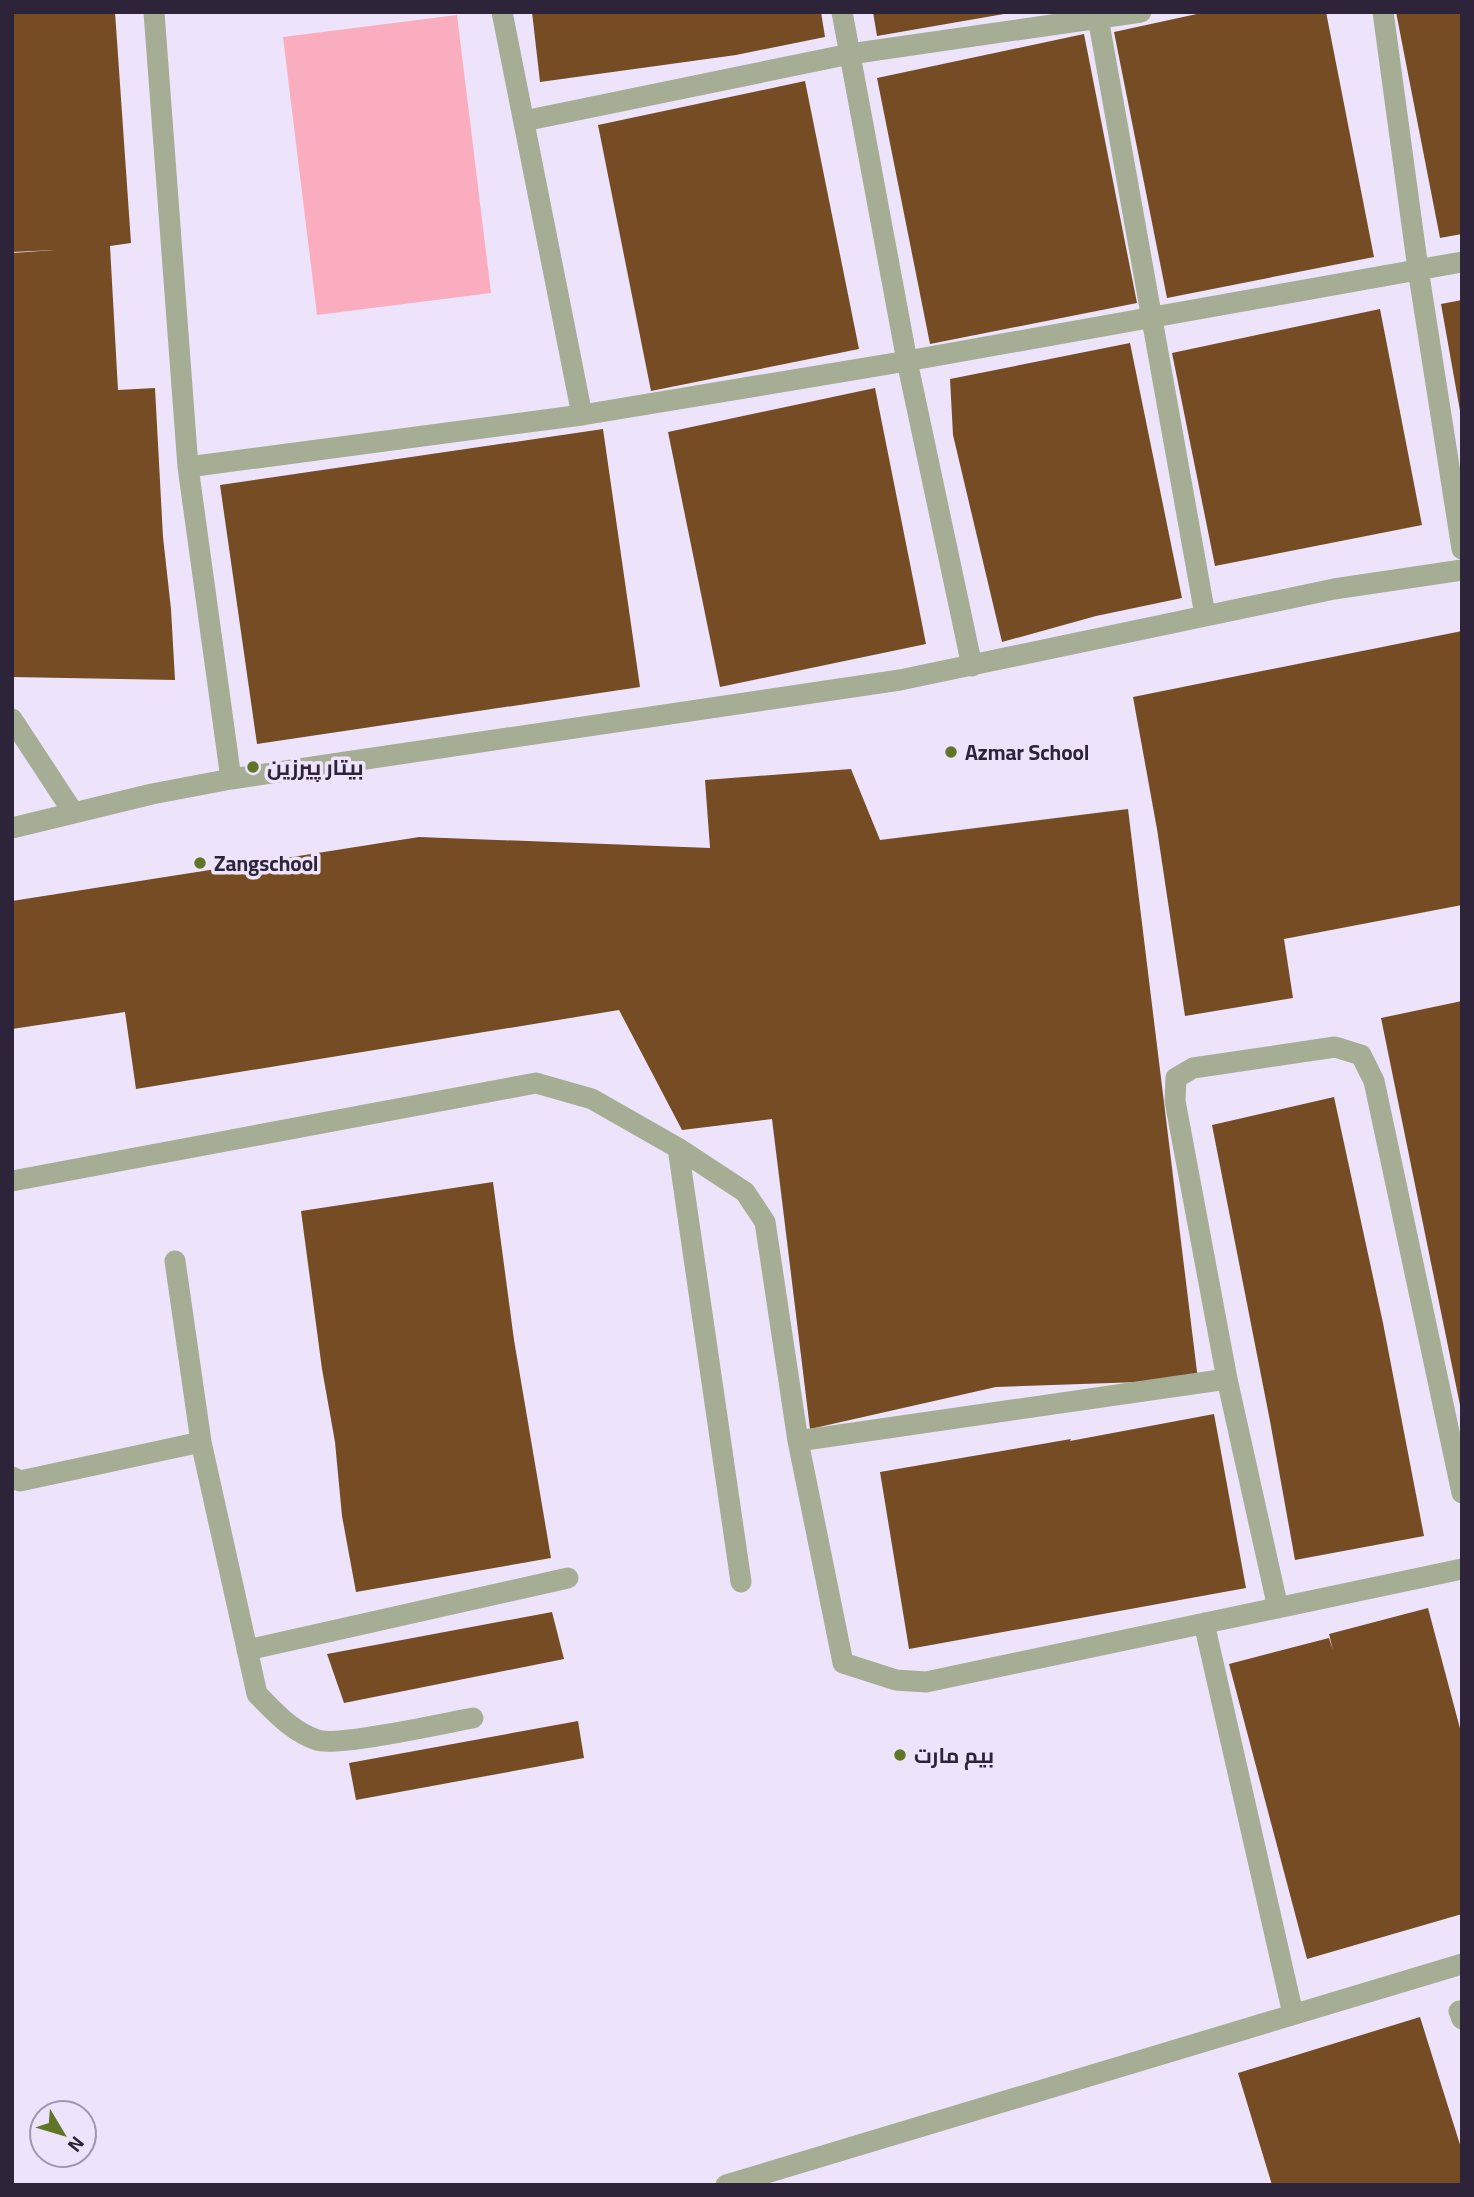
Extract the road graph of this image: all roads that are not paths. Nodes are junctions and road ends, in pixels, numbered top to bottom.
1 (154, 12) edge
2 (502, 12) edge
3 (842, 12) edge
4 (1141, 12) edge
5 (1383, 12) edge
6 (1098, 16) edge
7 (850, 54) junction
8 (524, 121) junction
9 (1462, 262) edge
10 (1418, 269) junction
11 (1150, 316) junction
12 (907, 361) junction
13 (582, 415) junction
14 (188, 467) junction
15 (1462, 548) edge
16 (1462, 570) edge
17 (1205, 615) junction
18 (972, 666) junction
19 (12, 719) edge
20 (231, 779) junction
21 (74, 812) junction
22 (12, 828) edge
23 (678, 1148) junction
24 (12, 1181) edge
25 (175, 1261) dead end
26 (1227, 1379) junction
27 (798, 1441) junction
28 (201, 1442) junction
29 (12, 1477) edge
30 (1462, 1493) edge
31 (1462, 1569) edge
32 (568, 1578) dead end
33 (741, 1582) dead end
34 (1278, 1608) junction
35 (1205, 1623) junction
36 (247, 1650) junction
37 (473, 1718) dead end
38 (1462, 1964) edge
39 (1293, 2014) junction
40 (756, 2180) edge
41 (726, 2185) edge

1 - 14 street
2 - 8 street
3 - 7 street
4 - 6 street
5 - 10 street
6 - 7 street
6 - 11 street
7 - 8 street
7 - 12 street
8 - 13 street
9 - 10 street
10 - 11 street
10 - 15 street
11 - 12 street
11 - 17 street
12 - 13 street
12 - 18 street
13 - 14 street
14 - 20 street
16 - 17 street
17 - 18 street
18 - 20 street
19 - 21 street
20 - 21 street
21 - 22 street
23 - 24 street
23 - 27 street
23 - 33 street
25 - 28 street
26 - 27 street
26 - 30 street
26 - 34 street
27 - 35 street
28 - 29 street
28 - 36 street
31 - 34 street
32 - 36 street
34 - 35 street
35 - 39 street
36 - 37 street
38 - 39 street
39 - 40 street
40 - 41 street

